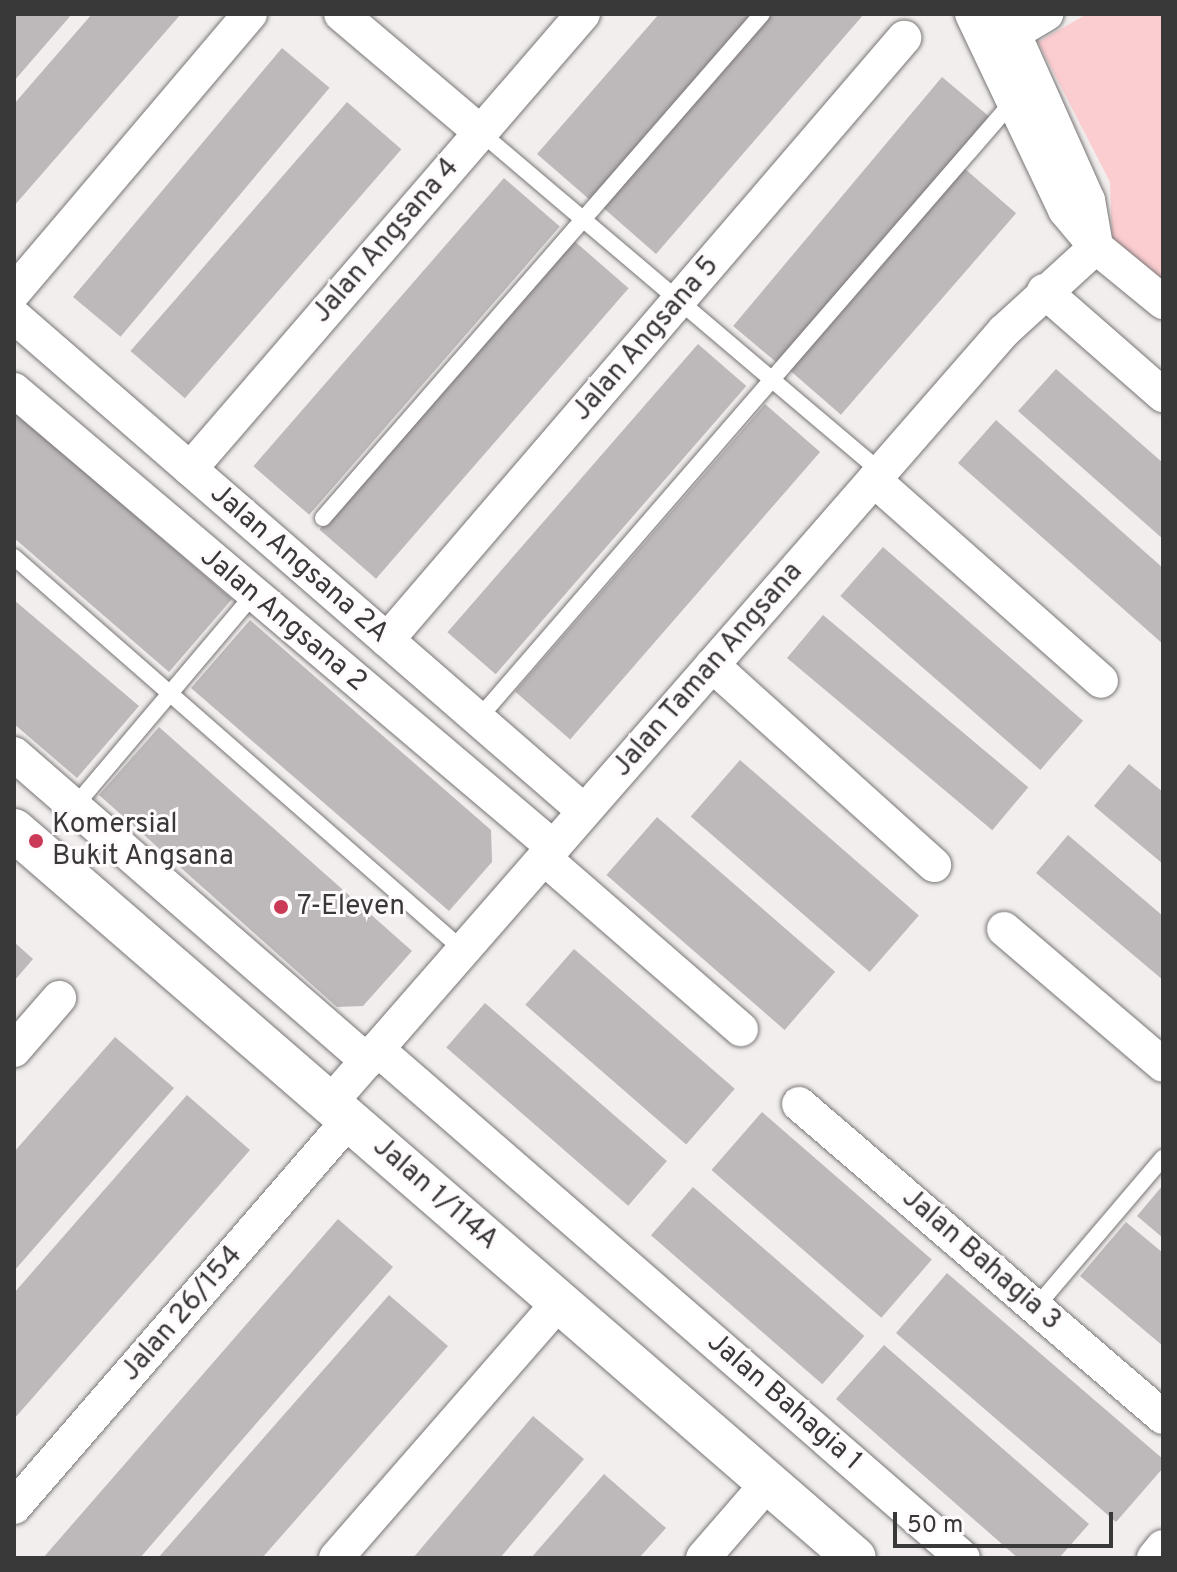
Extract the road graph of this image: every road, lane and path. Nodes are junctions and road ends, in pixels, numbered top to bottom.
1 (250, 14) edge
2 (341, 14) edge
3 (583, 14) edge
4 (762, 14) edge
5 (972, 14) edge
6 (1046, 14) edge
7 (1003, 31) edge
8 (904, 38) dead end
9 (1014, 99) junction
10 (479, 131) junction
11 (582, 218) junction
12 (1096, 247) junction
13 (1044, 291) junction
14 (14, 292) edge
15 (679, 300) junction
16 (1163, 302) edge
17 (14, 316) edge
18 (772, 379) junction
19 (14, 390) edge
20 (1163, 395) edge
21 (190, 469) junction
22 (878, 476) junction
23 (323, 518) dead end
24 (14, 557) edge
25 (253, 595) junction
26 (387, 640) junction
27 (712, 665) junction
28 (1101, 681) dead end
29 (171, 692) junction
30 (478, 719) junction
31 (14, 754) edge
32 (74, 807) junction
33 (584, 811) junction
34 (14, 830) edge
35 (548, 853) junction
36 (934, 865) dead end
37 (1004, 929) dead end
38 (463, 950) junction
39 (59, 998) dead end
40 (741, 1029) dead end
41 (14, 1050) edge
42 (372, 1055) junction
43 (1163, 1065) edge
44 (799, 1104) dead end
45 (340, 1112) junction
46 (1163, 1158) edge
47 (559, 1302) junction
48 (1036, 1307) junction
49 (1163, 1417) edge
50 (768, 1483) junction
51 (14, 1507) edge
52 (1163, 1547) edge
53 (336, 1558) edge
54 (703, 1558) edge
55 (855, 1558) edge
56 (963, 1558) edge
57 (1154, 1558) edge

1 - 14 street
2 - 10 street
3 - 10 street, Jalan Angsana 4
4 - 11 lane
5 - 7 street
6 - 7 street
7 - 9 street
7 - 12 street
8 - 15 street, Jalan Angsana 5
9 - 12 street
9 - 18 lane
10 - 11 lane
10 - 21 street, Jalan Angsana 4
11 - 15 lane
11 - 23 lane
12 - 13 street, Jalan Taman Angsana
12 - 16 street
13 - 20 street
13 - 22 street, Jalan Taman Angsana
15 - 18 lane
15 - 26 street, Jalan Angsana 5
17 - 21 street, Jalan Angsana 2A
18 - 22 lane
18 - 30 lane
19 - 25 street, Jalan Angsana 2
21 - 26 street, Jalan Angsana 2A
22 - 27 street, Jalan Taman Angsana
22 - 28 street
24 - 29 lane
25 - 29 lane
25 - 35 street, Jalan Angsana 2
26 - 30 street, Jalan Angsana 2A
27 - 33 street, Jalan Taman Angsana
27 - 36 street
29 - 32 lane
29 - 38 lane
30 - 33 street, Jalan Angsana 2A
31 - 32 street, Jalan Bahagia 1
32 - 42 street, Jalan Bahagia 1
33 - 35 street, Jalan Taman Angsana
34 - 45 street, Jalan 1/114A
35 - 38 street, Jalan Taman Angsana
35 - 40 street, Jalan Angsana 2
37 - 43 street
38 - 42 street, Jalan Taman Angsana
39 - 41 street
42 - 45 street, Jalan Taman Angsana
42 - 56 street, Jalan Bahagia 1
44 - 48 street, Jalan Bahagia 3
45 - 47 street, Jalan 1/114A
45 - 51 street, Jalan 26/154
46 - 48 lane
47 - 50 street, Jalan 1/114A
47 - 53 street
48 - 49 street, Jalan Bahagia 3
50 - 54 street
50 - 55 street, Jalan 1/114A
52 - 57 street

